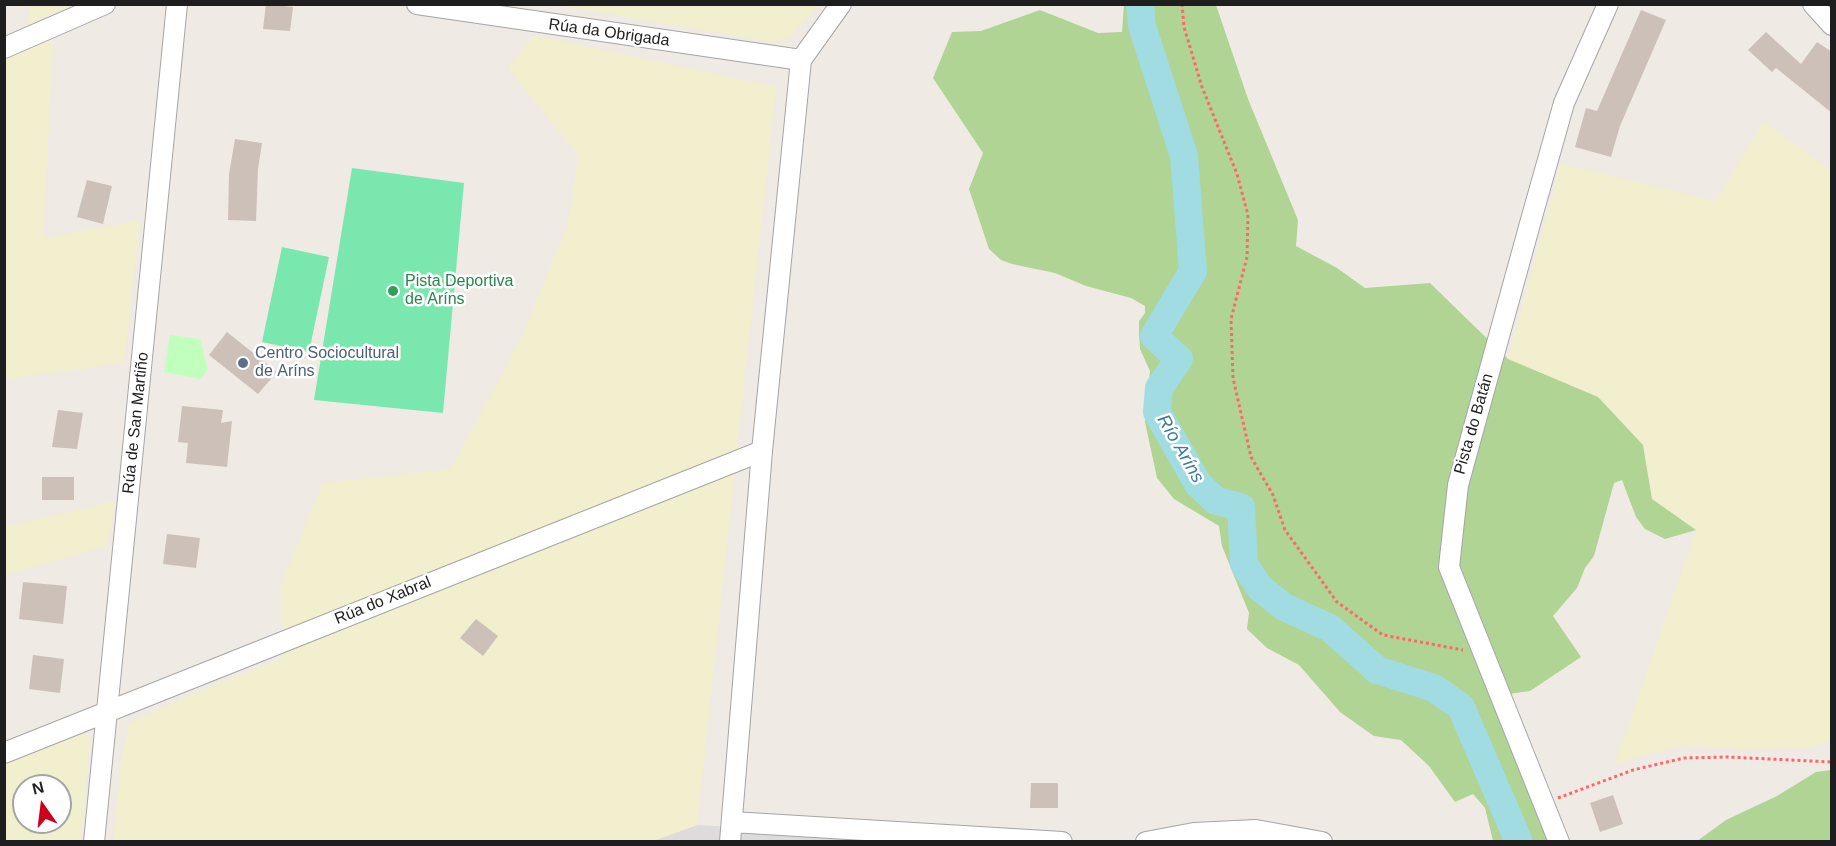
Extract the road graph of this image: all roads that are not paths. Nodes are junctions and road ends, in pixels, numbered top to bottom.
1 (105, 4) edge
2 (177, 4) edge
3 (417, 4) edge
4 (841, 4) edge
5 (1608, 4) edge
6 (1813, 4) edge
7 (1832, 25) edge
8 (4, 48) edge
9 (801, 60) junction
10 (762, 451) junction
11 (107, 711) junction
12 (4, 753) edge
13 (732, 822) junction
14 (94, 842) edge
15 (730, 842) edge
16 (1062, 842) edge
17 (1146, 842) edge
18 (1322, 842) edge
19 (1559, 842) edge

1 - 8 street
2 - 11 street, Rúa de San Martiño
3 - 9 street, Rúa da Obrigada
4 - 9 street
5 - 19 street, Pista do Batán
6 - 7 street
9 - 10 street
10 - 11 street, Rúa do Xabral
10 - 13 street
11 - 12 street, Rúa do Xabral
11 - 14 street, Rúa de San Martiño
13 - 15 street
13 - 16 street
17 - 18 street

